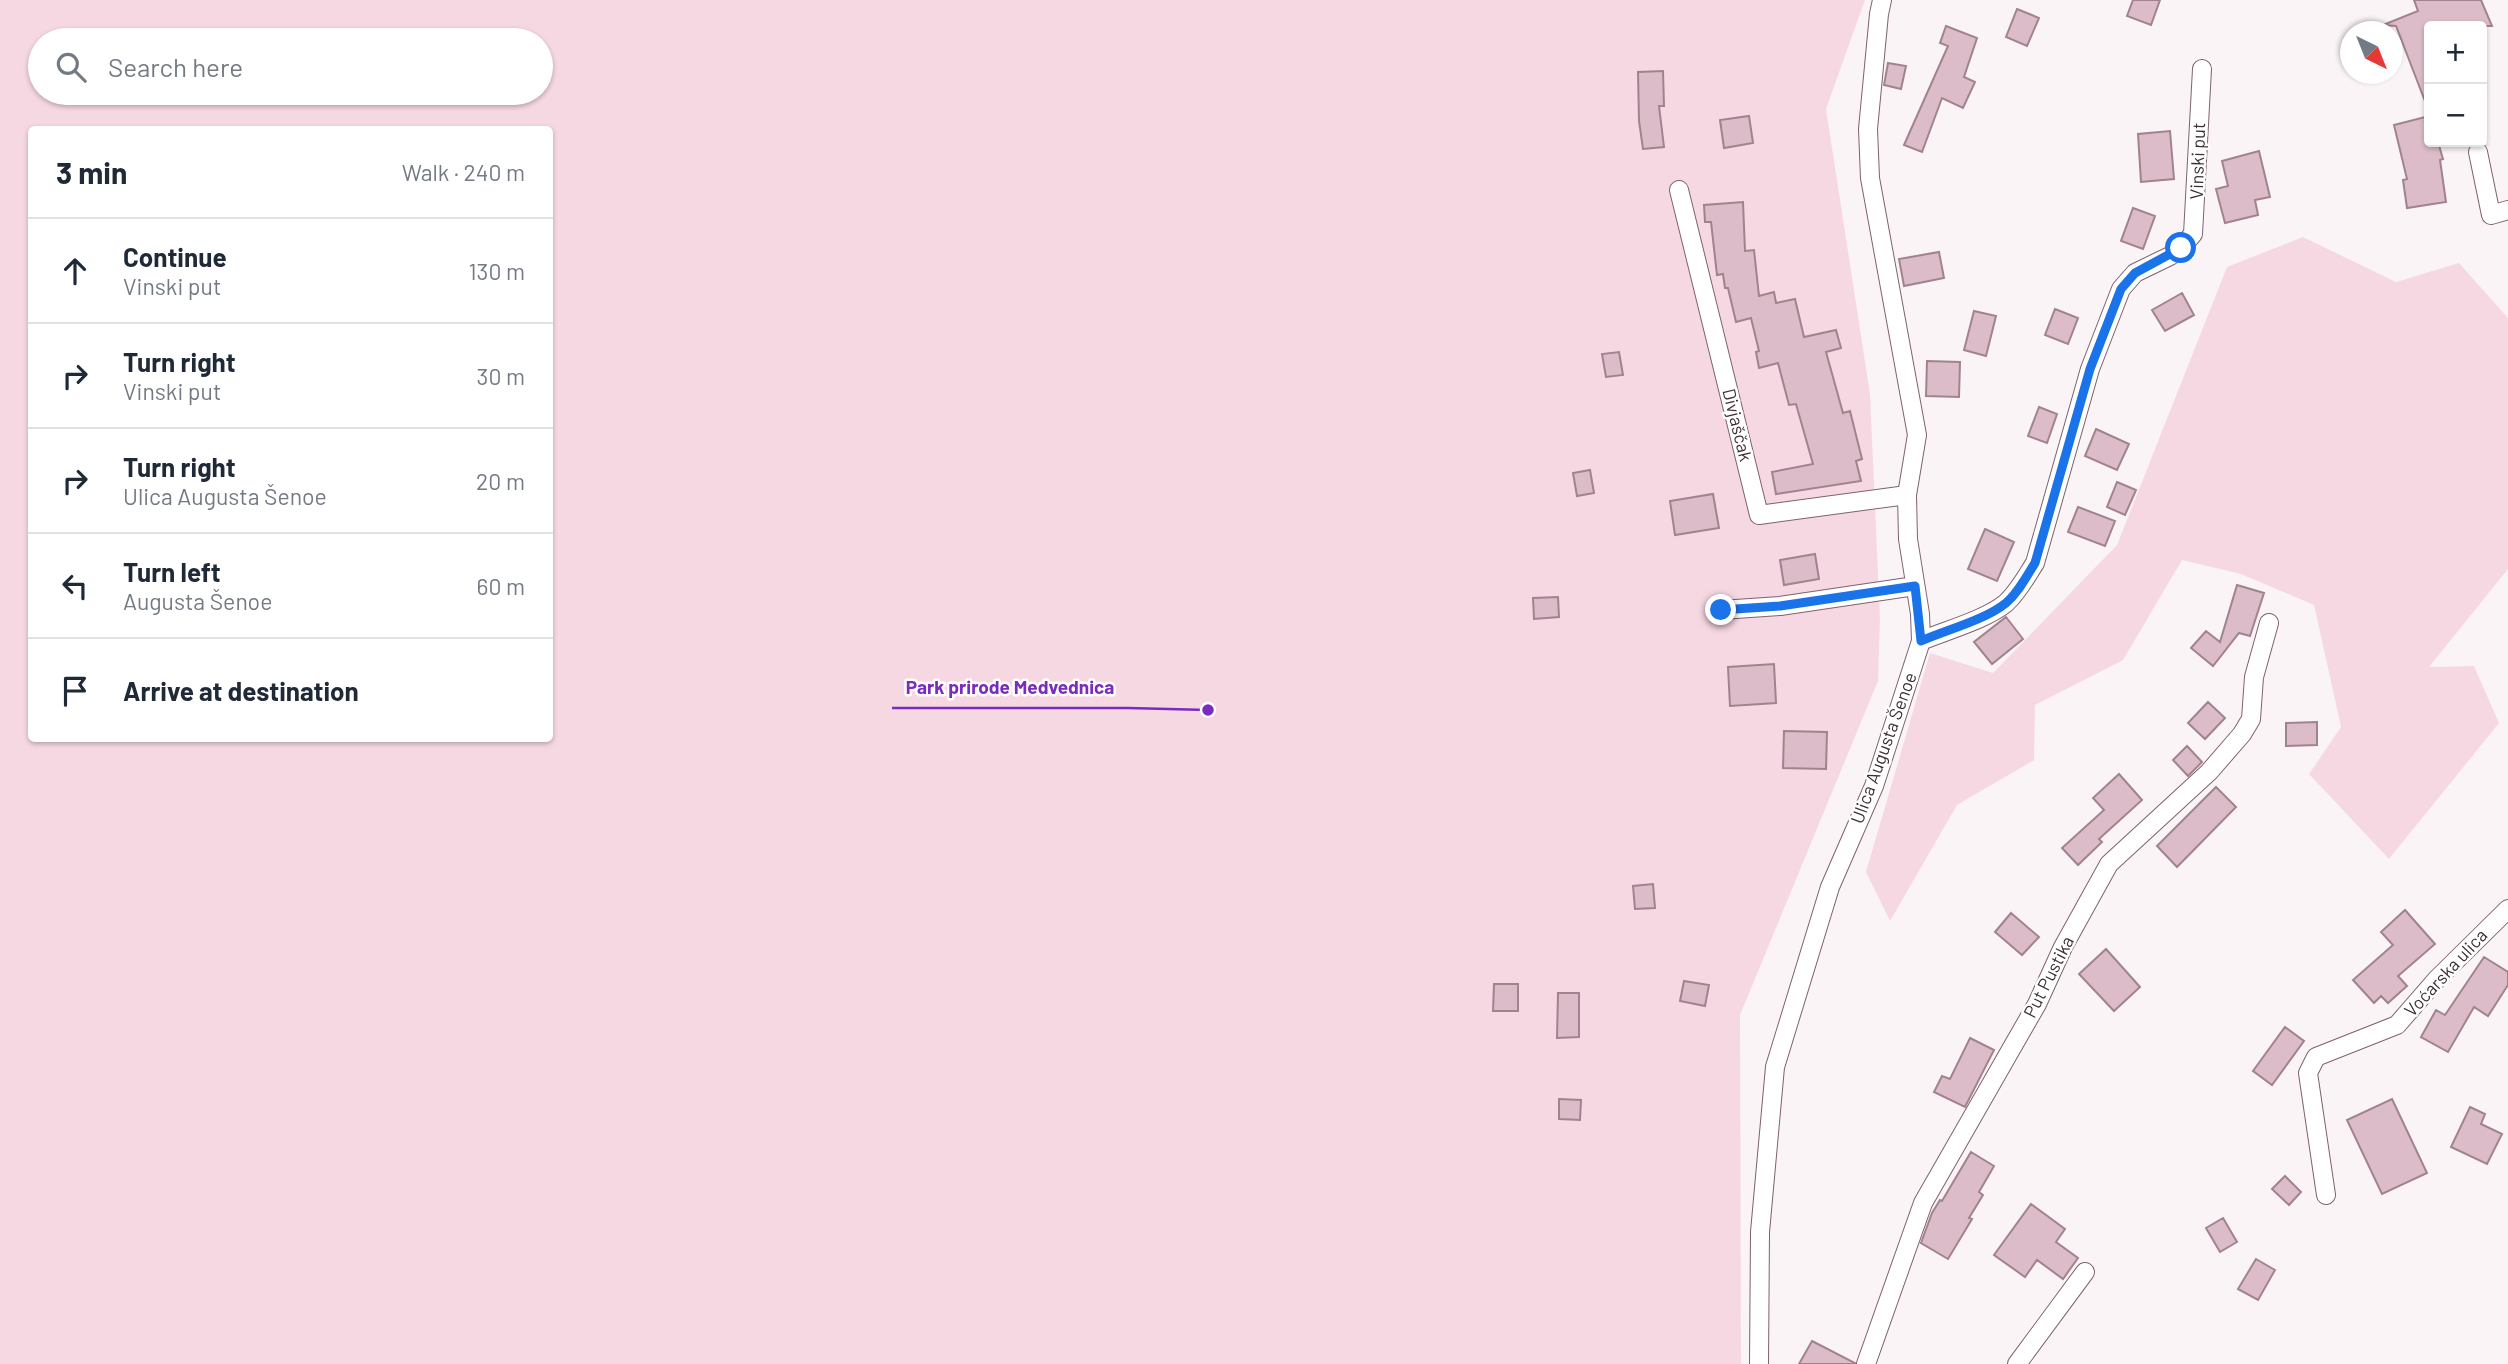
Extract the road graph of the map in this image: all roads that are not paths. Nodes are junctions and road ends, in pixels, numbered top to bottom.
1 (1882, 0) edge
2 (2202, 69) dead end
3 (2478, 152) dead end
4 (1679, 190) dead end
5 (2508, 211) edge
6 (1907, 495) junction
7 (1915, 586) junction
8 (1721, 610) dead end
9 (2269, 623) dead end
10 (1921, 641) junction
11 (2508, 908) edge
12 (2326, 1195) dead end
13 (2085, 1272) dead end
14 (1759, 1364) edge
15 (1866, 1364) edge
16 (2018, 1364) edge

1 - 6 street, Ulica Augusta Šenoe
2 - 10 street, Vinski put
3 - 5 street
4 - 6 street, Divjaščak
6 - 7 street, Ulica Augusta Šenoe
7 - 8 street
7 - 10 street, Ulica Augusta Šenoe
9 - 15 street, Put Pustika
10 - 14 street, Ulica Augusta Šenoe
11 - 12 street, Voćarska ulica
13 - 16 street

